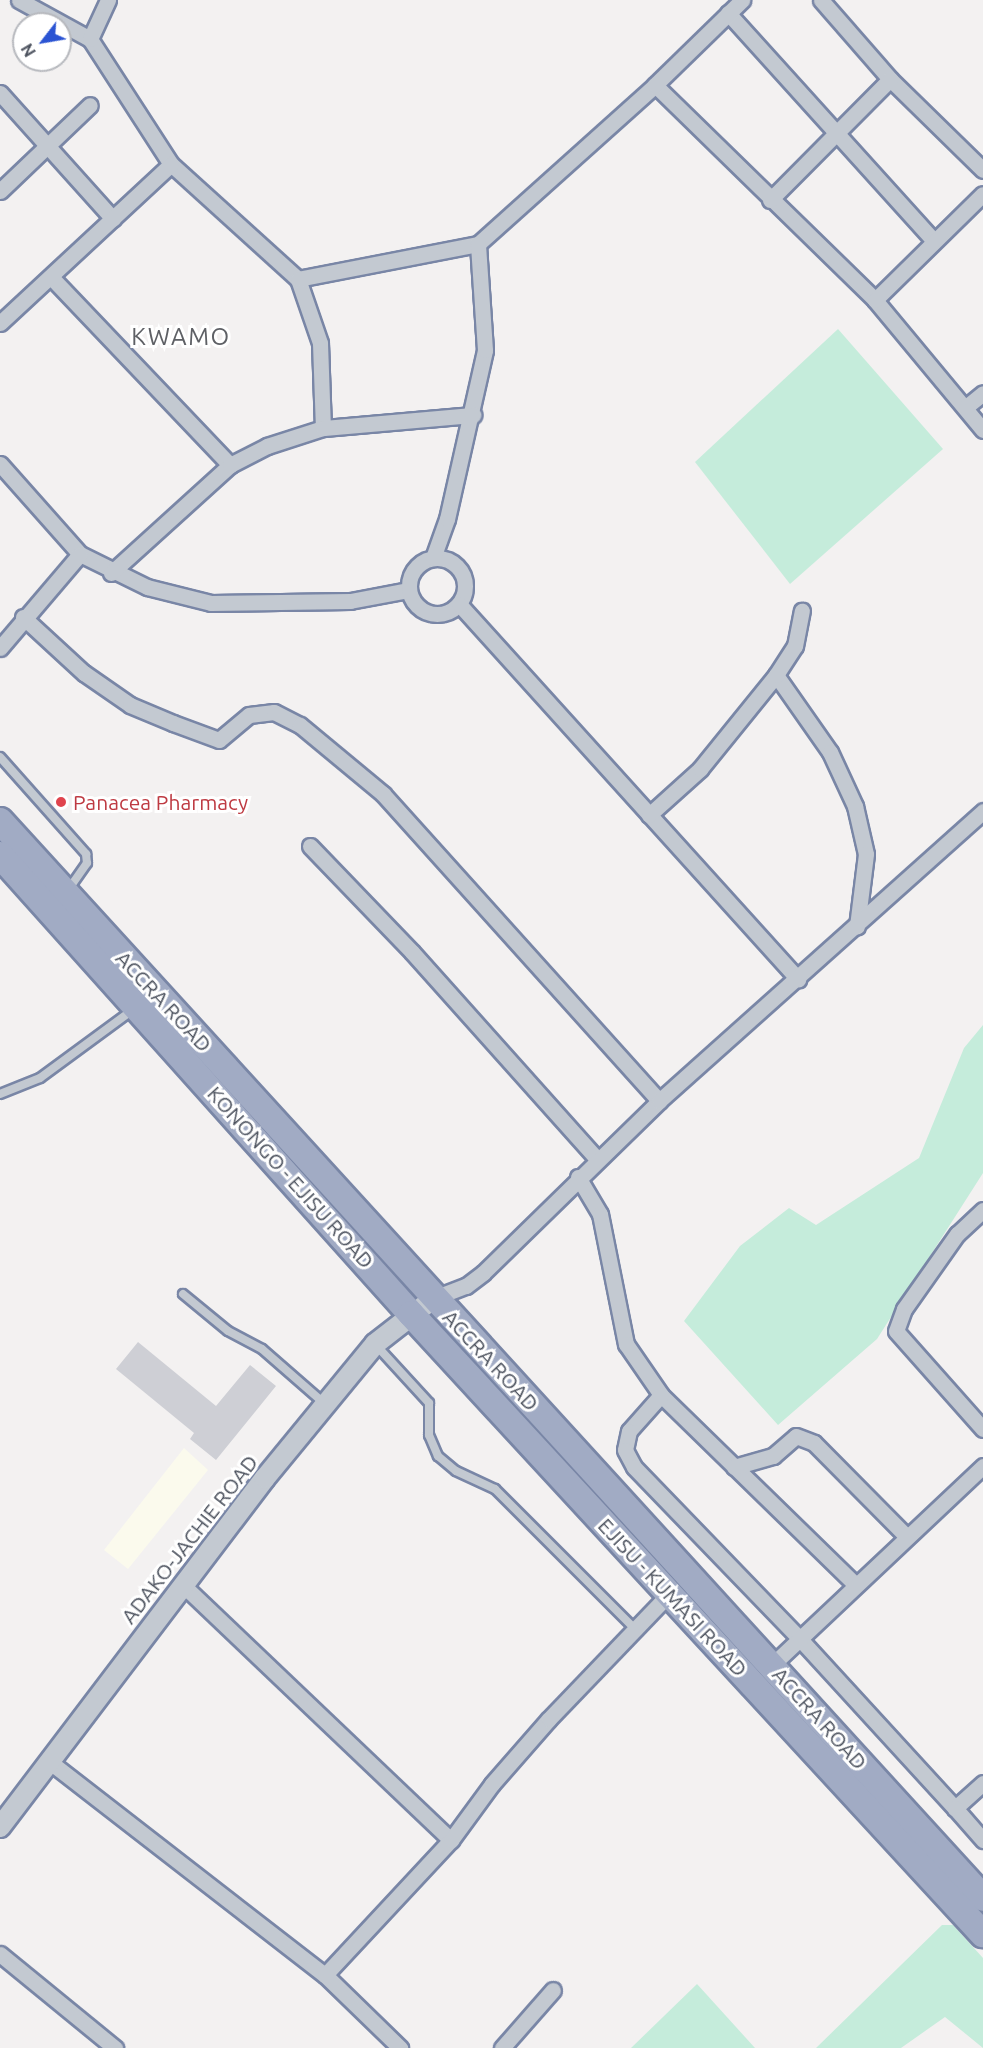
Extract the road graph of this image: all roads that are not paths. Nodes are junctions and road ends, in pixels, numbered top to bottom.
1 (19, 0) edge
2 (108, 0) edge
3 (742, 0) edge
4 (821, 0) edge
5 (728, 13) junction
6 (90, 39) junction
7 (890, 79) junction
8 (655, 85) junction
9 (0, 93) edge
10 (90, 105) dead end
11 (838, 133) junction
12 (49, 146) junction
13 (171, 164) junction
14 (983, 170) edge
15 (0, 191) edge
16 (983, 194) edge
17 (770, 200) junction
18 (113, 219) junction
19 (934, 241) junction
20 (478, 244) junction
21 (51, 277) junction
22 (298, 279) junction
23 (875, 300) junction
24 (0, 323) edge
25 (983, 393) edge
26 (966, 407) junction
27 (473, 415) junction
28 (323, 428) junction
29 (983, 430) edge
30 (0, 464) edge
31 (230, 465) junction
32 (80, 554) junction
33 (433, 558) junction
34 (111, 573) junction
35 (409, 590) junction
36 (459, 604) junction
37 (802, 611) dead end
38 (24, 616) junction
39 (0, 648) edge
40 (776, 675) junction
41 (0, 757) edge
42 (983, 811) edge
43 (649, 815) junction
44 (0, 821) edge
45 (310, 846) dead end
46 (0, 855) edge
47 (66, 894) junction
48 (857, 926) junction
49 (798, 979) junction
50 (138, 1006) junction
51 (0, 1094) edge
52 (659, 1101) junction
53 (597, 1159) junction
54 (578, 1177) junction
55 (983, 1210) edge
56 (183, 1294) dead end
57 (434, 1298) junction
58 (411, 1314) junction
59 (375, 1344) junction
60 (662, 1395) junction
61 (326, 1405) junction
62 (983, 1429) edge
63 (983, 1466) edge
64 (734, 1467) junction
65 (907, 1537) junction
66 (183, 1584) junction
67 (856, 1585) junction
68 (669, 1594) junction
69 (635, 1629) junction
70 (800, 1639) junction
71 (772, 1665) junction
72 (50, 1762) junction
73 (983, 1783) edge
74 (955, 1808) junction
75 (0, 1827) edge
76 (451, 1840) junction
77 (983, 1840) edge
78 (983, 1898) edge
79 (983, 1934) edge
80 (0, 1954) edge
81 (325, 1975) junction
82 (553, 1990) dead end
83 (394, 2046) edge
84 (115, 2048) edge
85 (502, 2048) edge

1 - 6 street
2 - 6 street
3 - 5 street
4 - 7 street
5 - 8 street
5 - 11 street
6 - 13 street
7 - 11 street
7 - 14 street
8 - 17 street
8 - 20 street
9 - 12 street
10 - 12 street
11 - 17 street
11 - 19 street
12 - 15 street
12 - 18 street
13 - 18 street
13 - 22 street
16 - 19 street
17 - 23 street
18 - 21 street
19 - 23 street
20 - 22 street
20 - 27 street
21 - 24 street
21 - 31 street
22 - 28 street
23 - 26 street
25 - 26 street
26 - 29 street
27 - 28 street
27 - 33 street
28 - 31 street
30 - 32 street
31 - 34 street
32 - 34 street
32 - 38 street
33 - 35 street
33 - 36 street
34 - 35 street
35 - 36 street
36 - 43 street
37 - 40 street
38 - 39 street
38 - 52 street
40 - 43 street
40 - 48 street
41 - 47 lane
42 - 48 street
43 - 49 street
44 - 47 highway, ACCRA ROAD
45 - 53 street
46 - 50 highway, KONONGO - EJISU ROAD
47 - 57 highway, ACCRA ROAD
48 - 49 street
49 - 52 street
50 - 51 lane
50 - 58 highway, KONONGO - EJISU ROAD
52 - 53 street
53 - 54 street
54 - 57 street
54 - 60 street
55 - 62 street
56 - 61 lane
57 - 58 street, ADAKO-JACHIE ROAD
57 - 71 highway, ACCRA ROAD
58 - 59 street, ADAKO-JACHIE ROAD
58 - 68 highway, EJISU - KUMASI ROAD
59 - 61 street, ADAKO-JACHIE ROAD
59 - 69 lane
60 - 64 street
60 - 70 street
61 - 66 street, ADAKO-JACHIE ROAD
63 - 65 street
64 - 65 street
64 - 67 street
65 - 67 street
66 - 72 street, ADAKO-JACHIE ROAD
66 - 76 street
67 - 70 street
68 - 69 street
68 - 79 highway, EJISU - KUMASI ROAD
69 - 76 street
70 - 71 street
70 - 74 street
71 - 78 highway, ACCRA ROAD
72 - 75 street, ADAKO-JACHIE ROAD
72 - 81 street
73 - 74 street
74 - 77 street
76 - 81 street
80 - 84 street
81 - 83 street
82 - 85 street

